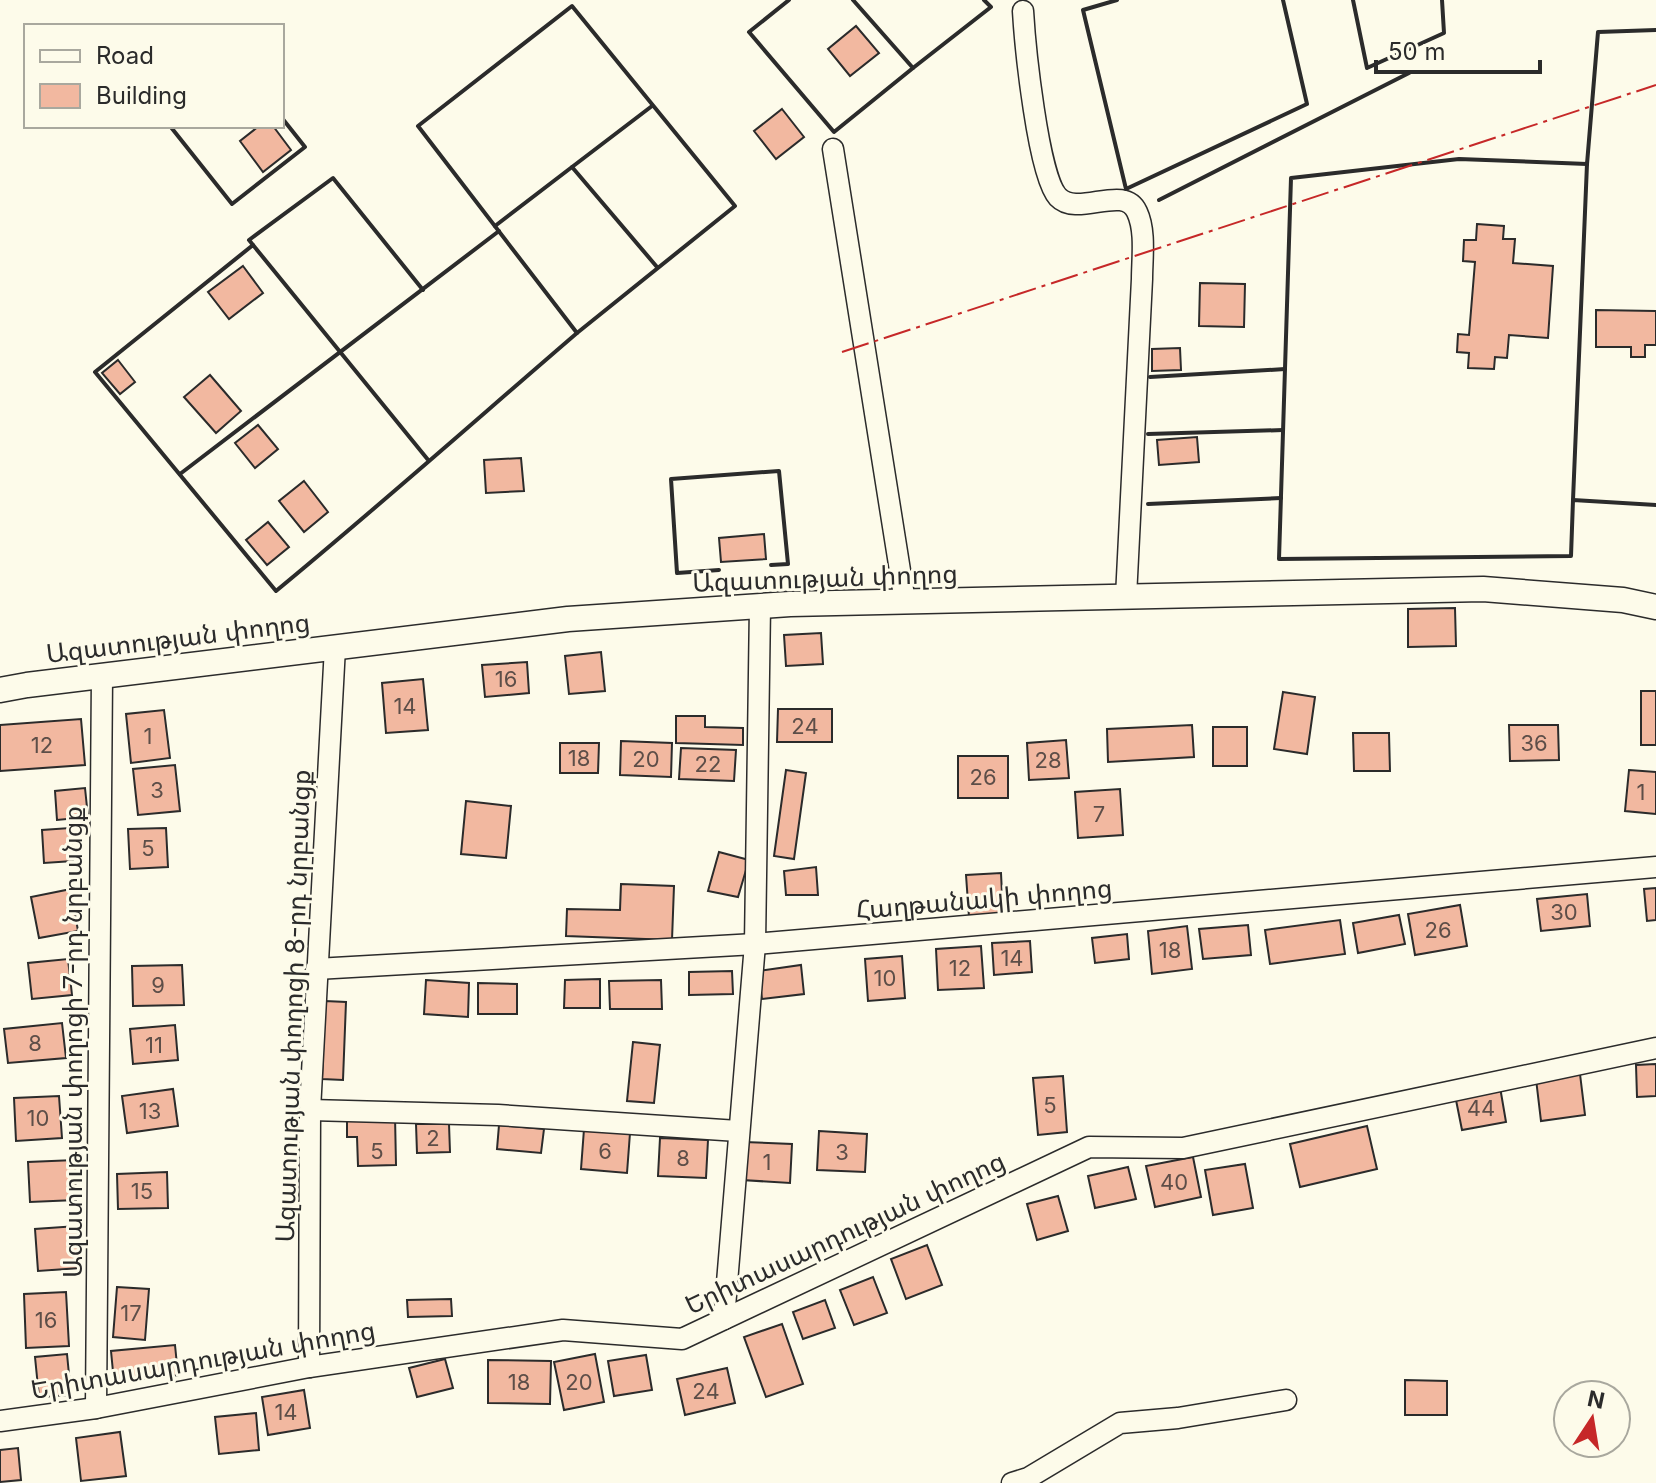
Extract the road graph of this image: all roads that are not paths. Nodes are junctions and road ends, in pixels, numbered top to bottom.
1 (1023, 11) dead end
2 (833, 149) dead end
3 (1126, 597) junction
4 (905, 602) junction
5 (760, 606) junction
6 (1656, 607) edge
7 (335, 647) junction
8 (102, 676) junction
9 (0, 690) edge
10 (1656, 867) edge
11 (755, 944) junction
12 (316, 969) junction
13 (1656, 1048) edge
14 (310, 1110) junction
15 (738, 1131) junction
16 (724, 1319) junction
17 (309, 1367) junction
18 (1286, 1400) dead end
19 (96, 1408) junction
20 (0, 1421) edge
21 (1012, 1483) edge

1 - 3 street
2 - 4 street
3 - 4 street, Ազատության փողոց
3 - 6 street, Ազատության փողոց
4 - 5 street, Ազատության փողոց
5 - 7 street, Ազատության փողոց
5 - 11 street
7 - 8 street, Ազատության փողոց
7 - 12 street, Ազատության փողոցի 8-րդ նրբանցք
8 - 9 street, Ազատության փողոց
8 - 19 street, Ազատության փողոցի 7-րդ նրբանցք
10 - 11 street, Հաղթանակի փողոց
11 - 12 street, Հաղթանակի փողոց
11 - 15 street
12 - 14 street, Ազատության փողոցի 8-րդ նրբանցք
13 - 16 street, Երիտասարդության փողոց
14 - 15 street
14 - 17 street, Ազատության փողոցի 8-րդ նրբանցք
15 - 16 street
16 - 17 street, Երիտասարդության փողոց
17 - 19 street, Երիտասարդության փողոց
18 - 21 street
19 - 20 street, Երիտասարդության փողոց

